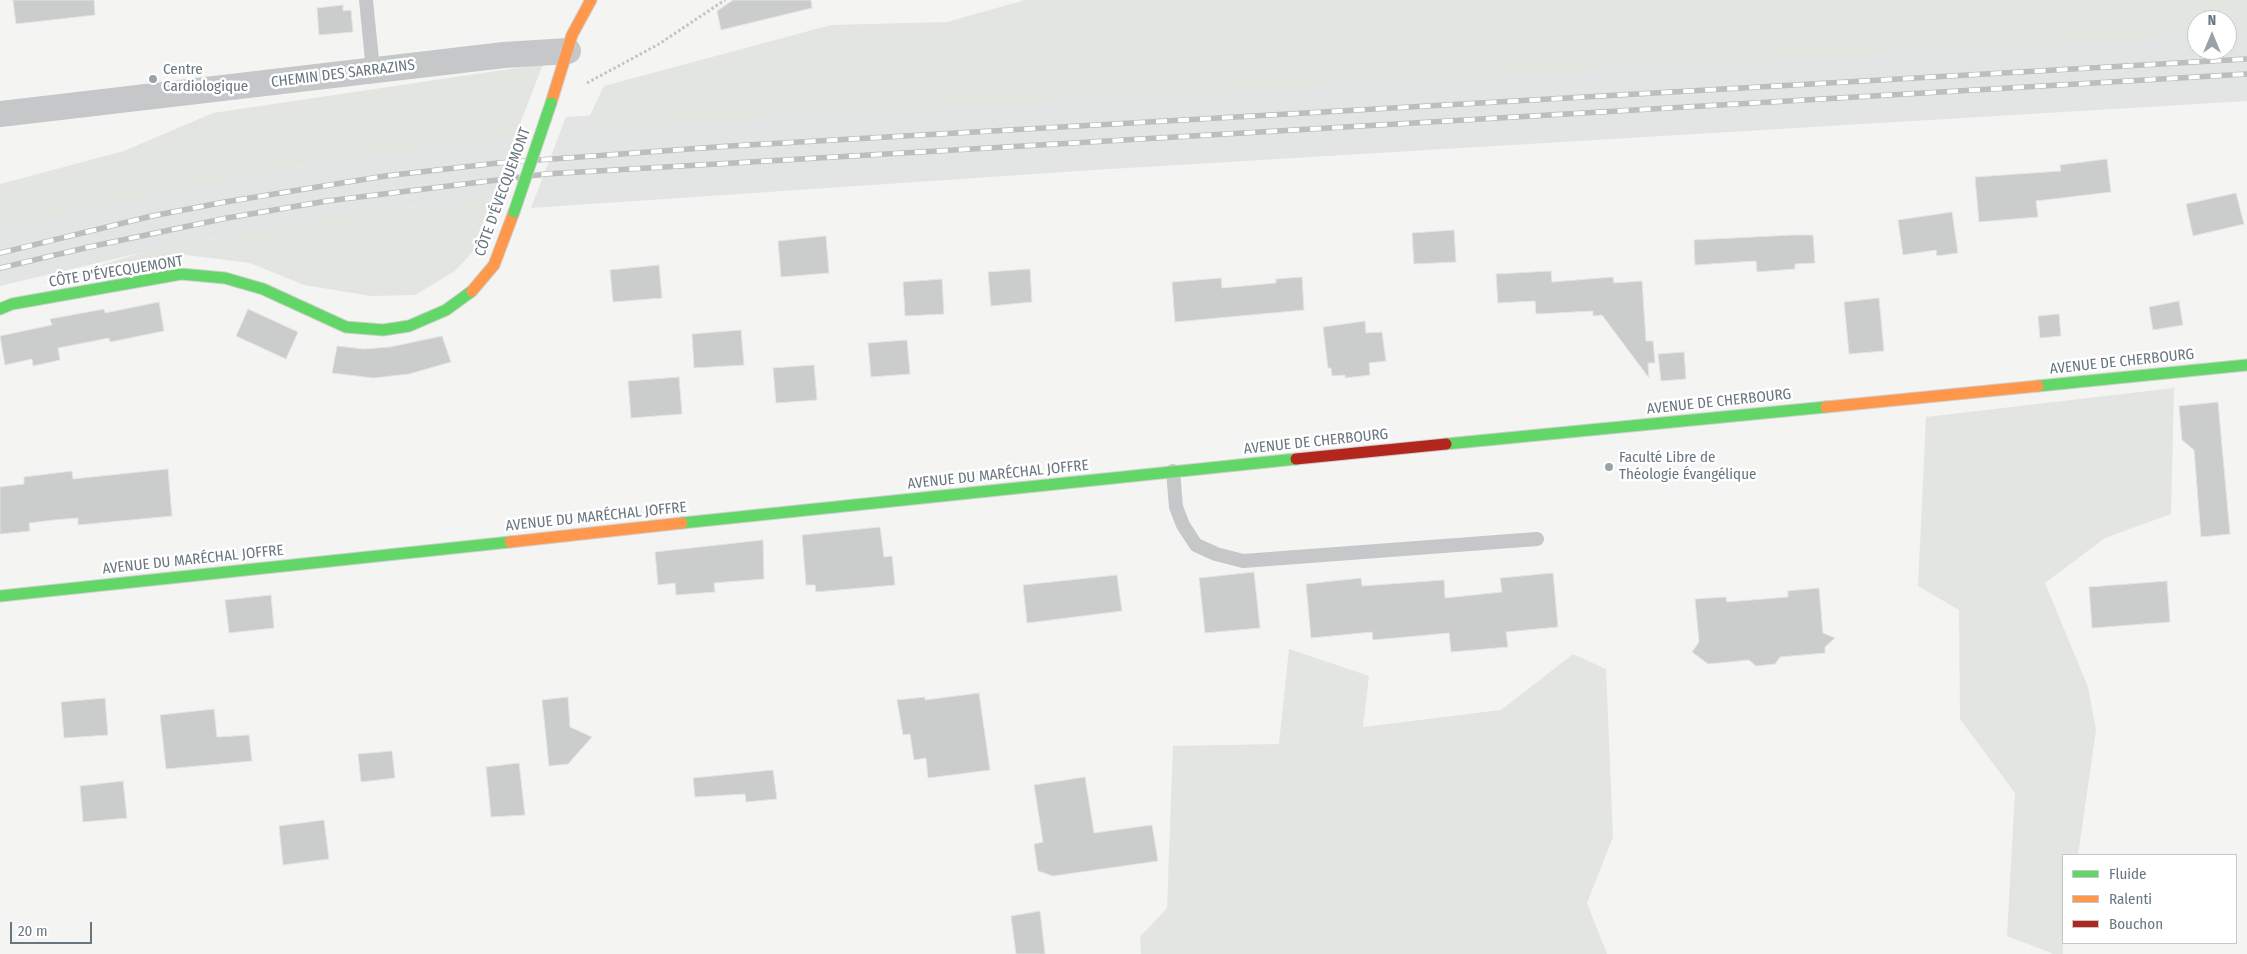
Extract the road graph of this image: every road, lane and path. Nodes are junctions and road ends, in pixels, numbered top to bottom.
1 (366, 0) edge
2 (591, 0) edge
3 (724, 0) edge
4 (568, 51) junction
5 (373, 70) junction
6 (551, 103) junction
7 (0, 114) edge
8 (0, 309) edge
9 (2247, 365) edge
10 (1194, 469) joint
11 (1173, 471) junction
12 (1537, 539) dead end
13 (0, 596) edge

1 - 5 lane
2 - 4 main road, CÔTE D'ÉVECQUEMONT
3 - 6 path
4 - 5 street, CHEMIN DES SARRAZINS
4 - 6 main road, CÔTE D'ÉVECQUEMONT
5 - 7 street, CHEMIN DES SARRAZINS
6 - 8 main road, CÔTE D'ÉVECQUEMONT, bridge
9 - 10 main road, AVENUE DE CHERBOURG
10 - 11 main road, AVENUE DU MARÉCHAL JOFFRE
11 - 12 lane
11 - 13 main road, AVENUE DU MARÉCHAL JOFFRE

